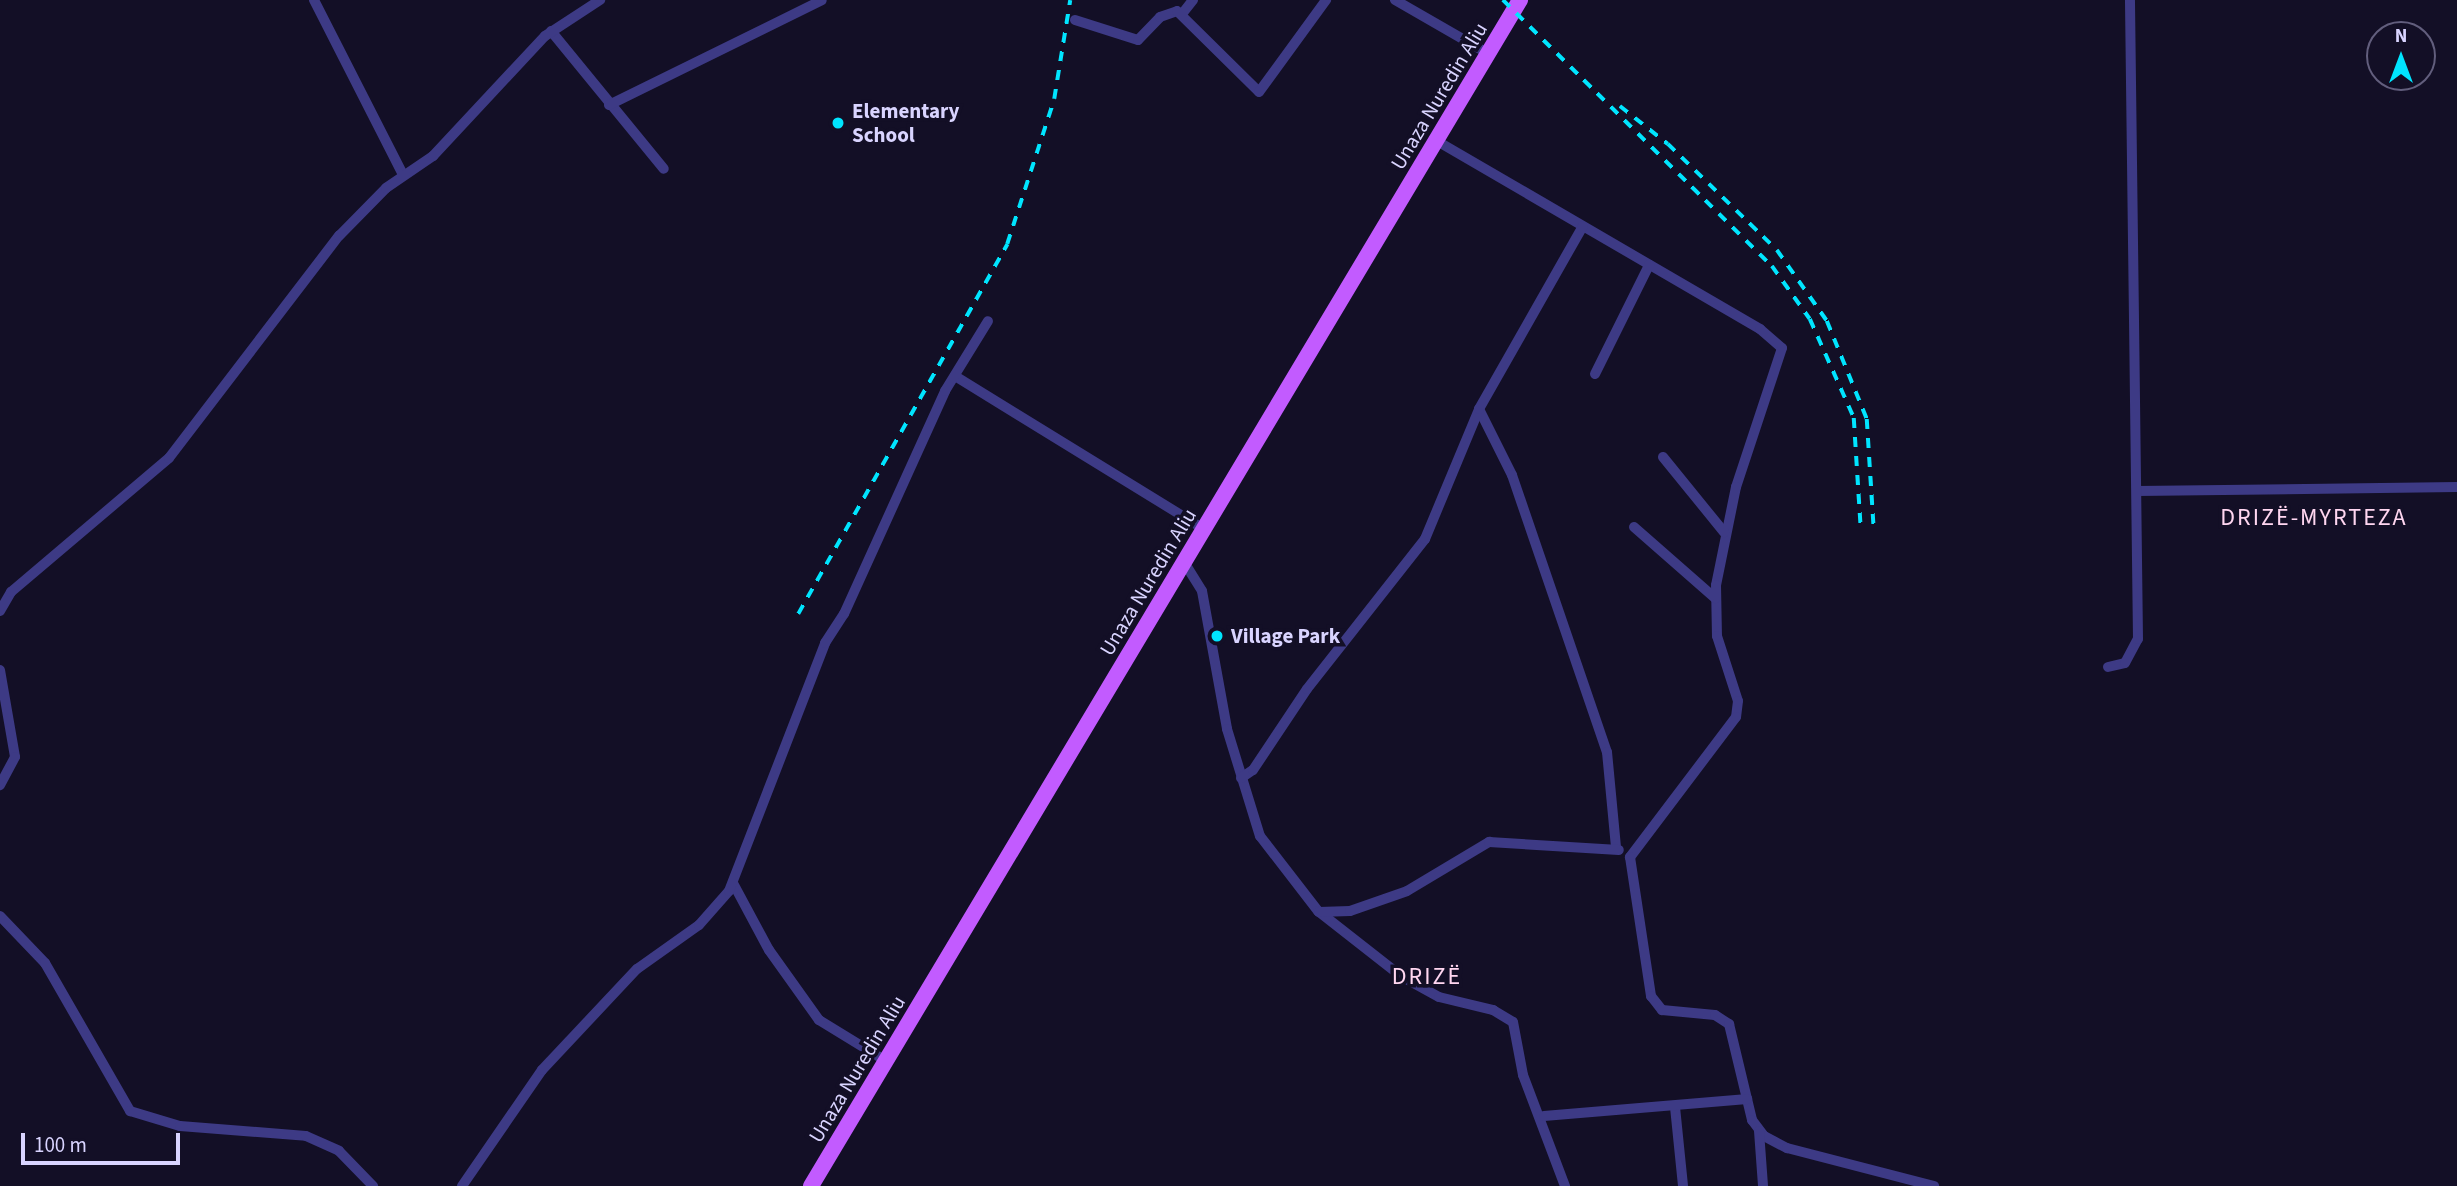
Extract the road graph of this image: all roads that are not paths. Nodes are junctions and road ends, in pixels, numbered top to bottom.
1 (314, 0) edge
2 (600, 0) edge
3 (822, 0) edge
4 (1193, 0) edge
5 (1326, 0) edge
6 (1395, 0) edge
7 (1520, 0) edge
8 (2130, 0) edge
9 (1182, 14) junction
10 (1075, 20) dead end
11 (551, 31) junction
12 (1489, 54) junction
13 (609, 105) junction
14 (1437, 141) junction
15 (664, 169) dead end
16 (403, 175) junction
17 (1583, 226) junction
18 (1648, 265) junction
19 (988, 321) dead end
20 (1595, 374) dead end
21 (954, 376) junction
22 (1479, 409) junction
23 (1663, 457) dead end
24 (2457, 487) edge
25 (2137, 491) junction
26 (1634, 527) dead end
27 (1204, 529) junction
28 (1724, 532) junction
29 (1184, 562) junction
30 (1715, 598) junction
31 (0, 611) edge
32 (2108, 667) dead end
33 (0, 670) edge
34 (1241, 778) junction
35 (0, 785) edge
36 (1616, 848) junction
37 (1630, 857) junction
38 (733, 883) junction
39 (1318, 911) junction
40 (0, 916) edge
41 (886, 1061) junction
42 (1747, 1099) junction
43 (1675, 1107) junction
44 (1544, 1116) junction
45 (1759, 1131) junction
46 (373, 1186) edge
47 (462, 1186) edge
48 (811, 1186) edge
49 (1565, 1186) edge
50 (1683, 1186) edge
51 (1763, 1186) edge
52 (1934, 1186) edge

1 - 16 street
2 - 11 street
3 - 13 street
4 - 9 street
5 - 9 street
6 - 12 street
7 - 12 main road, Unaza Nuredin Aliu
8 - 25 street
9 - 10 street
11 - 13 street
11 - 16 street
12 - 14 main road, Unaza Nuredin Aliu
13 - 15 street
14 - 17 street
14 - 27 main road, Unaza Nuredin Aliu
16 - 31 street
17 - 18 street
17 - 22 street
18 - 20 street
18 - 28 street
19 - 21 street
21 - 27 street
21 - 38 street
22 - 34 street
22 - 36 street
23 - 28 street
24 - 25 street
25 - 32 street
26 - 30 street
27 - 29 main road, Unaza Nuredin Aliu
28 - 30 street
29 - 34 street
29 - 41 main road, Unaza Nuredin Aliu
30 - 37 street
33 - 35 street
34 - 39 street
36 - 37 street
36 - 39 street
37 - 42 street
38 - 41 street
38 - 47 street
39 - 44 street
40 - 46 street
41 - 48 main road, Unaza Nuredin Aliu
42 - 43 street
42 - 45 street
43 - 44 street
43 - 50 street
44 - 49 street
45 - 51 street
45 - 52 street

